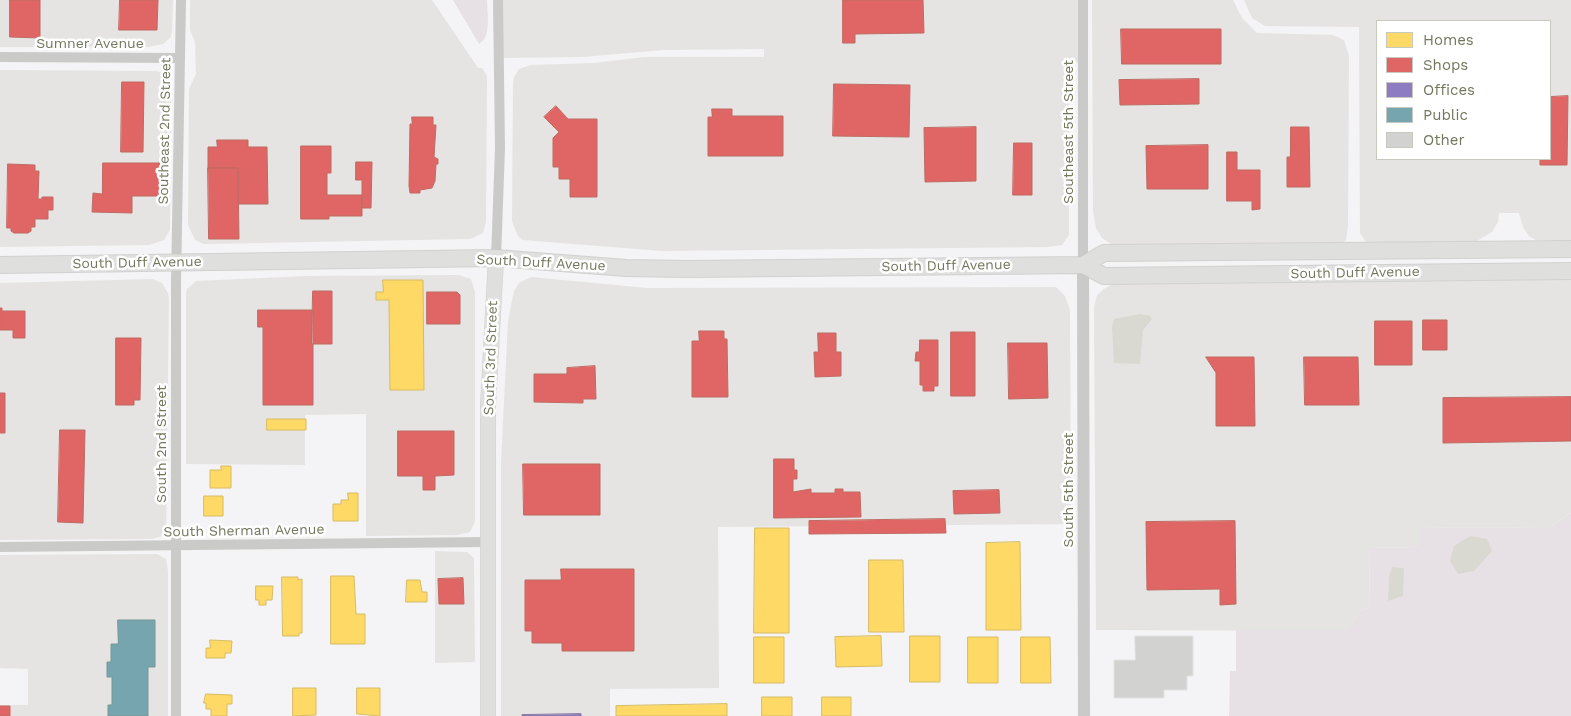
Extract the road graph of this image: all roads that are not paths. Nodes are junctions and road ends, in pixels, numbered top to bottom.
1 (181, 0) edge
2 (498, 0) edge
3 (1083, 0) edge
4 (0, 57) edge
5 (180, 58) junction
6 (1571, 249) edge
7 (496, 258) junction
8 (176, 263) junction
9 (0, 265) edge
10 (1083, 265) junction
11 (1571, 271) edge
12 (488, 542) junction
13 (176, 545) junction
14 (0, 547) edge
15 (176, 716) edge
16 (488, 716) edge
17 (1084, 716) edge

1 - 5 street, Southeast 2nd Street
2 - 7 street, South 3rd Street
3 - 10 street, Southeast 5th Street
4 - 5 street, Sumner Avenue
5 - 8 street, Southeast 2nd Street
6 - 10 main road, South Duff Avenue
7 - 8 main road, South Duff Avenue
7 - 10 main road, South Duff Avenue
7 - 12 main road, South 3rd Street
8 - 9 main road, South Duff Avenue
8 - 13 street, South 2nd Street
10 - 11 main road, South Duff Avenue
10 - 17 street, South 5th Street
12 - 13 street, South Sherman Avenue
12 - 16 main road, South 3rd Street
13 - 14 street, South Sherman Avenue
13 - 15 street, South 2nd Street

